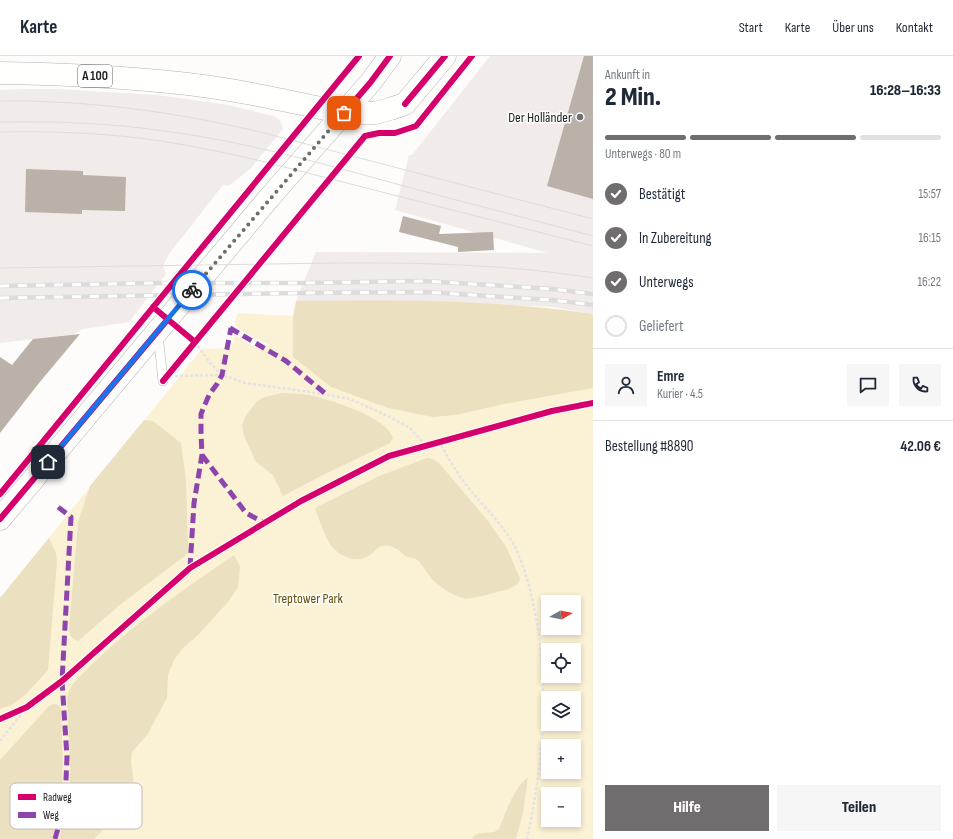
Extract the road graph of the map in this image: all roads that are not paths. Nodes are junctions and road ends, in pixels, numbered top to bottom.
1 (390, 56) edge
2 (446, 56) edge
3 (0, 73) edge
4 (344, 113) junction
5 (158, 331) junction
6 (162, 381) dead end
7 (0, 519) edge

1 - 4 main road
2 - 4 main road
3 - 4 main road, A 100
4 - 5 main road
5 - 6 lane
5 - 7 main road

